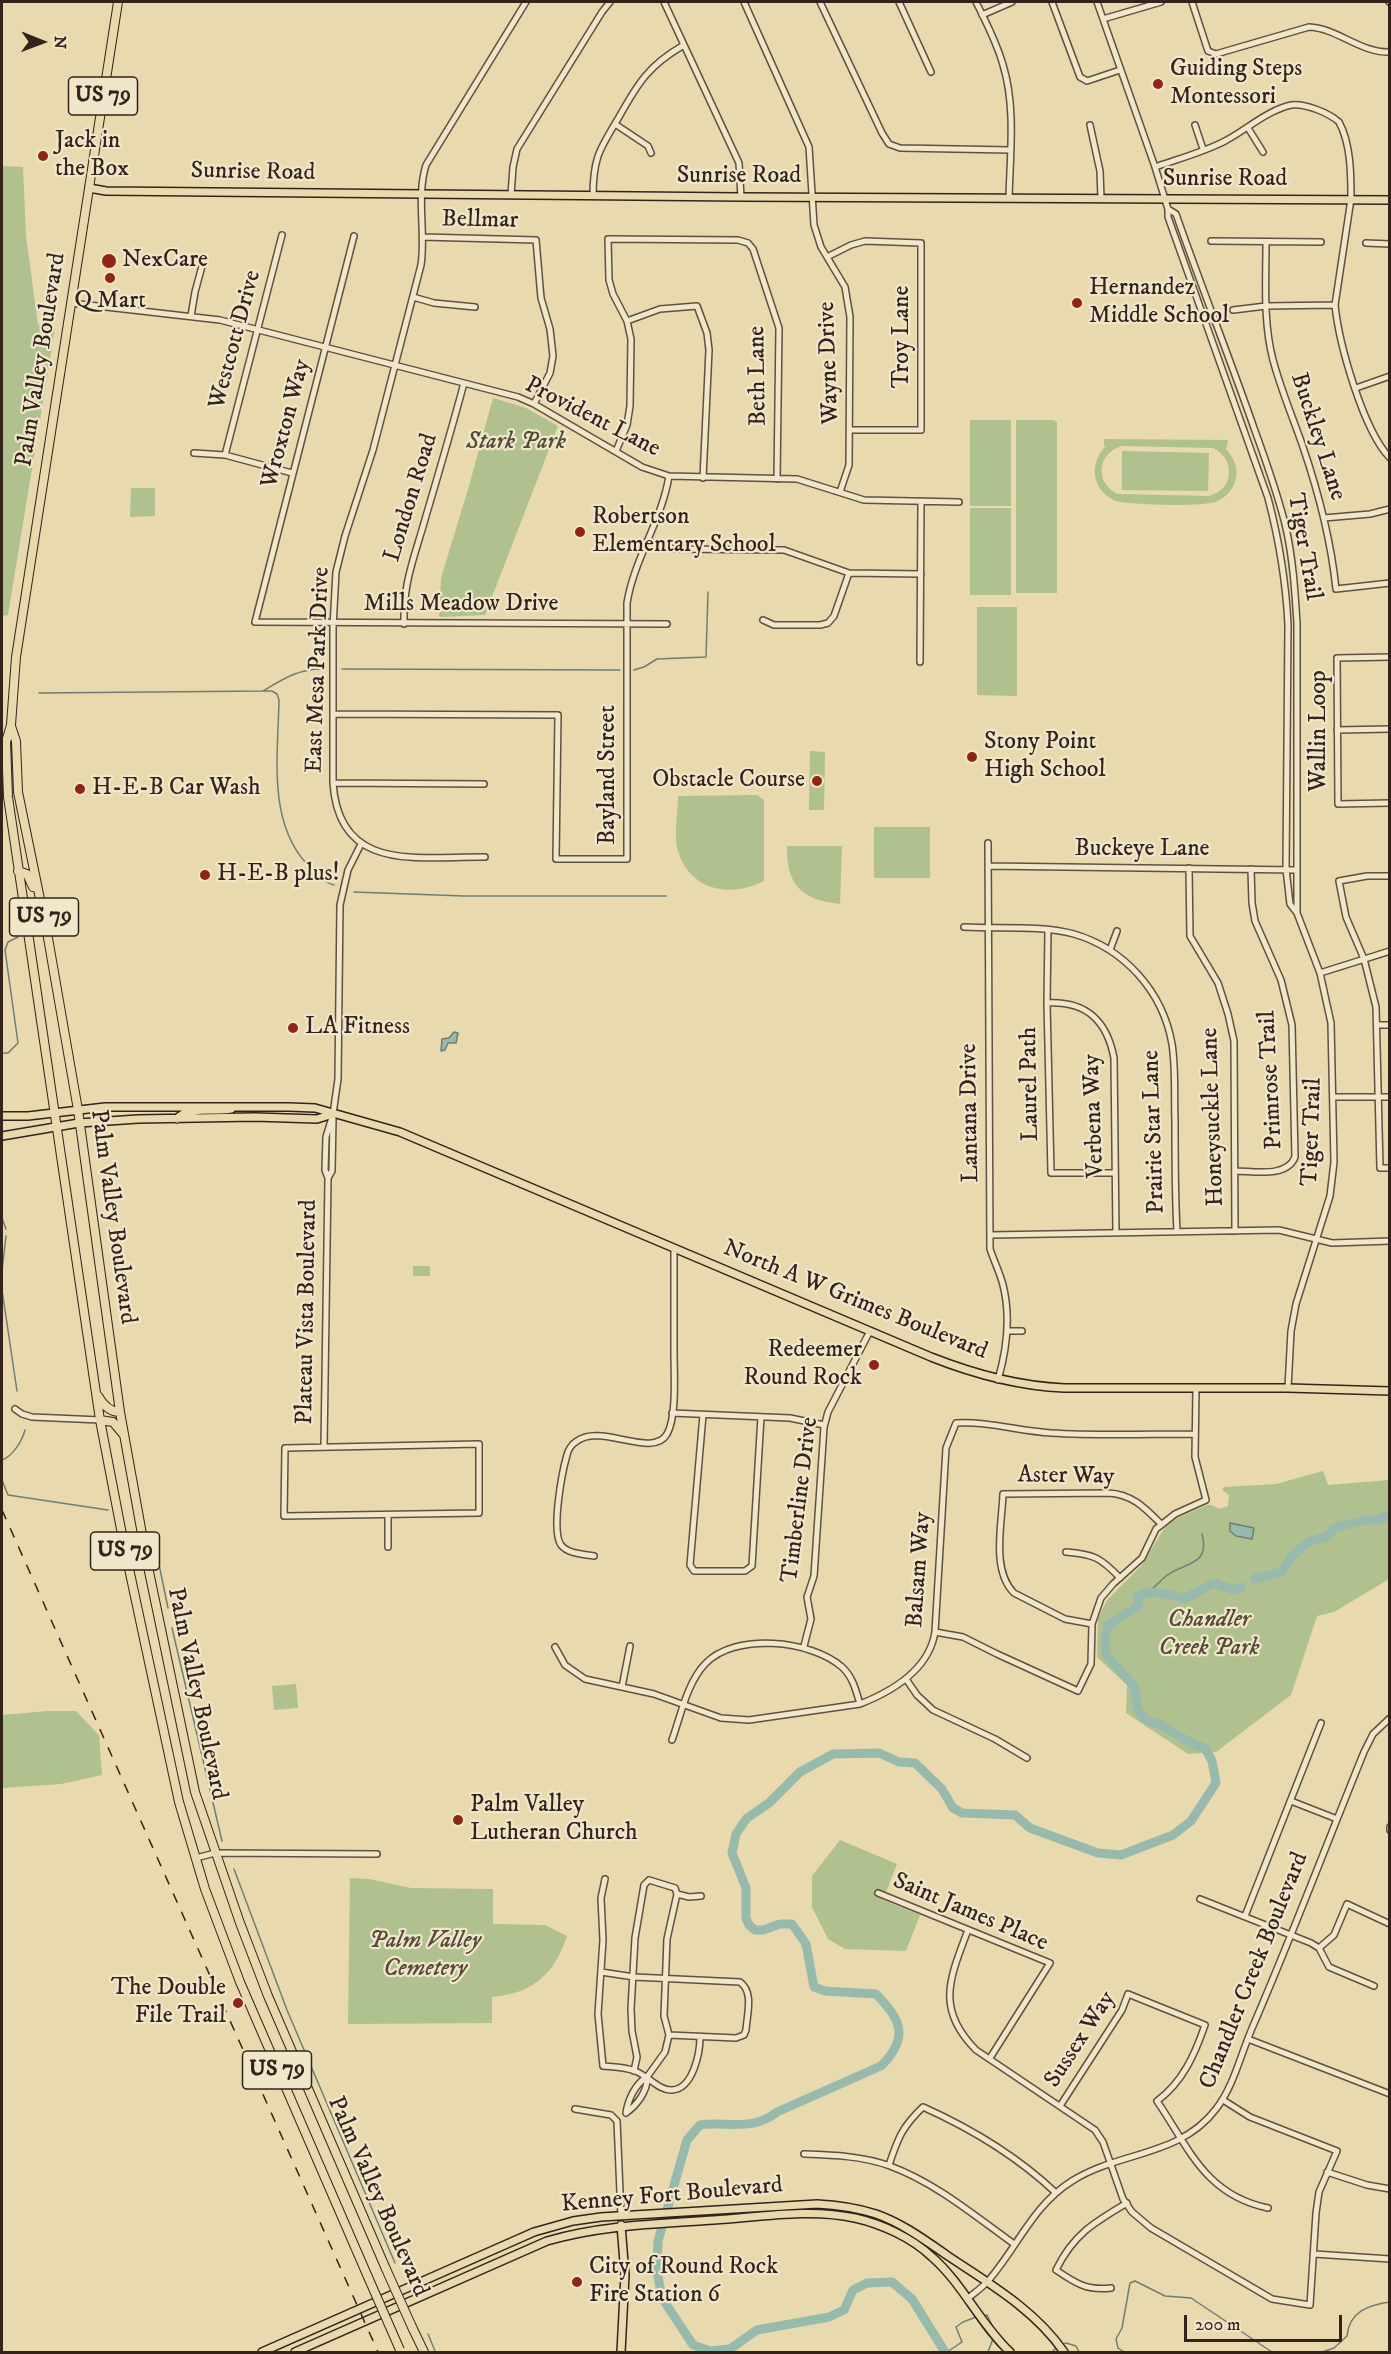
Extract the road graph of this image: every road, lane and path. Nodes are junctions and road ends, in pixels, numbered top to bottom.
1 (118, 2) edge
2 (526, 2) edge
3 (610, 2) edge
4 (664, 2) edge
5 (744, 2) edge
6 (820, 2) edge
7 (899, 2) edge
8 (976, 2) edge
9 (1012, 2) edge
10 (1052, 2) edge
11 (1097, 2) edge
12 (1161, 2) edge
13 (1192, 2) edge
14 (982, 15) junction
15 (1103, 19) junction
16 (684, 45) junction
17 (1389, 52) edge
18 (1120, 70) junction
19 (931, 72) dead end
20 (615, 124) junction
21 (1090, 125) dead end
22 (1195, 125) dead end
23 (1248, 128) junction
24 (1203, 149) junction
25 (1010, 150) junction
26 (1263, 152) dead end
27 (651, 153) dead end
28 (1155, 167) junction
29 (89, 188) junction
30 (423, 193) junction
31 (510, 195) junction
32 (593, 196) junction
33 (741, 197) junction
34 (811, 197) junction
35 (1009, 198) junction
36 (1101, 198) junction
37 (1166, 199) junction
38 (1351, 199) junction
39 (1389, 200) edge
40 (1168, 209) junction
41 (282, 235) dead end
42 (354, 236) dead end
43 (423, 237) junction
44 (1211, 242) dead end
45 (1266, 242) junction
46 (1321, 242) dead end
47 (1366, 243) dead end
48 (1389, 244) edge
49 (827, 257) junction
50 (202, 266) dead end
51 (412, 297) junction
52 (71, 303) junction
53 (1335, 305) junction
54 (1266, 306) junction
55 (475, 307) dead end
56 (1233, 310) dead end
57 (191, 316) junction
58 (627, 321) junction
59 (258, 329) junction
60 (325, 347) junction
61 (395, 365) junction
62 (1389, 376) edge
63 (464, 383) junction
64 (1356, 388) junction
65 (534, 404) junction
66 (850, 430) junction
67 (616, 450) junction
68 (194, 453) dead end
69 (225, 455) junction
70 (1389, 458) edge
71 (292, 473) junction
72 (669, 476) junction
73 (703, 478) junction
74 (777, 479) junction
75 (840, 492) junction
76 (921, 501) junction
77 (959, 502) dead end
78 (1389, 509) edge
79 (1324, 518) junction
80 (647, 541) junction
81 (849, 573) junction
82 (921, 574) junction
83 (1389, 583) edge
84 (763, 620) dead end
85 (255, 622) joint
86 (333, 623) junction
87 (404, 624) junction
88 (626, 624) junction
89 (667, 624) dead end
90 (1389, 657) edge
91 (921, 662) dead end
92 (333, 714) junction
93 (11, 725) junction
94 (1389, 729) edge
95 (1337, 730) junction
96 (333, 783) junction
97 (484, 784) dead end
98 (1389, 803) edge
99 (988, 843) dead end
100 (361, 844) junction
101 (485, 857) dead end
102 (988, 866) junction
103 (1189, 868) junction
104 (1251, 869) junction
105 (1286, 869) junction
106 (1296, 870) junction
107 (18, 871) junction
108 (1389, 876) edge
109 (1297, 913) junction
110 (964, 927) dead end
111 (987, 928) junction
112 (1048, 930) junction
113 (1118, 931) dead end
114 (48, 938) junction
115 (1110, 950) junction
116 (1389, 951) edge
117 (1364, 959) junction
118 (1320, 973) junction
119 (1047, 1003) junction
120 (1378, 1025) junction
121 (1389, 1025) edge
122 (1333, 1097) junction
123 (1389, 1097) edge
124 (1379, 1098) junction
125 (243, 1107) junction
126 (78, 1110) junction
127 (56, 1112) junction
128 (333, 1114) junction
129 (2, 1116) edge
130 (177, 1119) junction
131 (79, 1123) junction
132 (57, 1125) junction
133 (2, 1136) edge
134 (1389, 1168) edge
135 (1235, 1172) junction
136 (1114, 1173) junction
137 (1176, 1231) junction
138 (1235, 1231) junction
139 (1116, 1233) junction
140 (991, 1235) junction
141 (1316, 1240) junction
142 (1389, 1241) edge
143 (674, 1248) junction
144 (1022, 1330) dead end
145 (870, 1331) junction
146 (1007, 1331) junction
147 (998, 1380) junction
148 (1288, 1388) junction
149 (1196, 1389) junction
150 (1389, 1391) edge
151 (96, 1392) junction
152 (15, 1409) dead end
153 (120, 1412) junction
154 (672, 1413) junction
155 (703, 1415) junction
156 (762, 1417) junction
157 (100, 1420) junction
158 (824, 1425) junction
159 (1195, 1434) junction
160 (125, 1438) junction
161 (324, 1447) junction
162 (388, 1515) junction
163 (1161, 1524) junction
164 (388, 1546) dead end
165 (1066, 1552) dead end
166 (594, 1556) dead end
167 (1120, 1578) junction
168 (1092, 1624) junction
169 (935, 1632) junction
170 (630, 1646) dead end
171 (555, 1647) dead end
172 (804, 1647) junction
173 (906, 1678) junction
174 (622, 1687) junction
175 (860, 1704) junction
176 (685, 1706) junction
177 (1389, 1718) edge
178 (1321, 1723) dead end
179 (672, 1740) dead end
180 (1027, 1758) dead end
181 (1291, 1801) junction
182 (1337, 1819) junction
183 (215, 1853) junction
184 (377, 1854) dead end
185 (195, 1858) junction
186 (604, 1879) dead end
187 (676, 1891) junction
188 (878, 1893) dead end
189 (701, 1896) dead end
190 (1200, 1899) dead end
191 (1245, 1916) junction
192 (1389, 1924) edge
193 (968, 1930) junction
194 (1291, 1934) junction
195 (1319, 1948) junction
196 (601, 1972) junction
197 (633, 1977) junction
198 (666, 1980) junction
199 (1374, 1986) dead end
200 (669, 2035) junction
201 (700, 2037) junction
202 (1248, 2039) junction
203 (990, 2058) junction
204 (634, 2071) junction
205 (647, 2077) junction
206 (638, 2084) junction
207 (645, 2089) junction
208 (1389, 2094) edge
209 (1223, 2100) junction
210 (628, 2104) junction
211 (1060, 2106) junction
212 (634, 2108) junction
213 (575, 2109) dead end
214 (626, 2113) junction
215 (617, 2121) junction
216 (1181, 2140) junction
217 (804, 2154) dead end
218 (1112, 2164) junction
219 (889, 2165) junction
220 (1327, 2172) junction
221 (1389, 2188) edge
222 (1056, 2193) junction
223 (1127, 2203) junction
224 (1268, 2208) dead end
225 (621, 2216) junction
226 (621, 2227) junction
227 (1014, 2244) junction
228 (1314, 2254) junction
229 (1389, 2259) edge
230 (988, 2282) junction
231 (1111, 2288) dead end
232 (969, 2301) junction
233 (400, 2351) edge
234 (262, 2352) edge
235 (296, 2352) edge
236 (424, 2352) edge
237 (621, 2352) edge
238 (1010, 2352) edge
239 (1064, 2352) edge

1 - 29 highway, Palm Valley Boulevard / US 79
2 - 30 street, East Mesa Park Drive
3 - 31 street
4 - 16 street
5 - 34 street, Wayne Drive
6 - 25 street
7 - 19 street
8 - 14 street
9 - 14 street
10 - 18 street
11 - 15 street, Tiger Trail
12 - 15 street
13 - 17 street
14 - 25 street
15 - 18 street, Tiger Trail
16 - 20 street
16 - 33 street
18 - 28 street, Tiger Trail
20 - 27 street
20 - 32 street
21 - 36 street
22 - 24 street
23 - 24 street
23 - 26 street
23 - 38 street
24 - 28 street
25 - 35 street
28 - 37 street, Tiger Trail
29 - 30 main road, Sunrise Road
29 - 52 highway, Palm Valley Boulevard / US 79
30 - 31 main road, Sunrise Road
30 - 43 street, East Mesa Park Drive
31 - 32 main road, Sunrise Road
32 - 33 main road, Sunrise Road
33 - 34 main road, Sunrise Road
34 - 35 main road, Sunrise Road
34 - 49 street, Wayne Drive
35 - 36 main road, Sunrise Road
36 - 37 main road, Sunrise Road
37 - 38 main road, Sunrise Road
37 - 40 street, Tiger Trail
38 - 39 main road, Sunrise Road
38 - 53 street
40 - 105 street, Tiger Trail
40 - 106 street, Tiger Trail
41 - 59 street, Westcott Drive
42 - 60 street, Wroxton Way
43 - 51 street, East Mesa Park Drive
43 - 65 street, Bellmar
44 - 45 street
45 - 46 street
45 - 54 street, Buckley Lane
47 - 48 street
49 - 66 street, Wayne Drive
49 - 66 street, Troy Lane
50 - 57 street
51 - 55 street
51 - 61 street, East Mesa Park Drive
52 - 57 street, Provident Lane
52 - 93 highway, Palm Valley Boulevard / US 79
53 - 54 street
53 - 64 street
54 - 56 street
54 - 79 street, Buckley Lane
57 - 59 street, Provident Lane
58 - 67 street
58 - 73 street
58 - 74 street, Beth Lane
59 - 60 street, Provident Lane
59 - 69 street, Westcott Drive
60 - 61 street, Provident Lane
60 - 71 street, Wroxton Way
61 - 63 street, Provident Lane
61 - 86 street, East Mesa Park Drive
62 - 64 street
63 - 65 street, Provident Lane
63 - 87 street, London Road
64 - 70 street
65 - 67 street, Provident Lane
66 - 75 street, Wayne Drive
67 - 72 street, Provident Lane
68 - 69 street
69 - 71 street
71 - 85 street, Wroxton Way
72 - 73 street, Provident Lane
72 - 80 street, Bayland Street
73 - 74 street, Provident Lane
74 - 75 street, Provident Lane
75 - 76 street, Provident Lane
76 - 77 street, Provident Lane
76 - 82 street
78 - 79 street
79 - 83 street, Buckley Lane
80 - 81 street
80 - 88 street, Bayland Street
81 - 82 street
81 - 84 street
82 - 91 street
85 - 86 street, Mills Meadow Drive
86 - 87 street, Mills Meadow Drive
86 - 92 street, East Mesa Park Drive
87 - 88 street, Mills Meadow Drive
88 - 89 street, Mills Meadow Drive
88 - 92 street, Bayland Street
90 - 95 street, Wallin Loop
92 - 96 street, East Mesa Park Drive
93 - 107 highway, Palm Valley Boulevard / US 79
93 - 114 highway, Palm Valley Boulevard / US 79
94 - 95 street
95 - 98 street, Wallin Loop
96 - 97 street
96 - 100 street, East Mesa Park Drive
99 - 102 street, Lantana Drive
100 - 101 street
100 - 128 street, Plateau Vista Boulevard
102 - 103 street, Buckeye Lane
102 - 111 street, Lantana Drive
103 - 104 street, Buckeye Lane
103 - 135 street, Honeysuckle Lane
104 - 105 street, Buckeye Lane
104 - 135 street, Primrose Trail
105 - 106 street, Buckeye Lane
105 - 109 street, Tiger Trail
106 - 109 street, Tiger Trail
107 - 114 highway
107 - 127 highway, Palm Valley Boulevard / US 79
108 - 117 street
109 - 118 street, Tiger Trail
110 - 111 street, Prairie Star Lane
111 - 112 street, Prairie Star Lane
111 - 140 street, Lantana Drive
112 - 115 street, Prairie Star Lane
112 - 119 street, Laurel Path
113 - 115 street
114 - 126 highway, Palm Valley Boulevard / US 79
115 - 137 street, Prairie Star Lane
116 - 117 street
117 - 118 street
117 - 120 street
118 - 122 street, Tiger Trail
119 - 136 street, Verbena Way
119 - 136 street, Laurel Path
120 - 121 street
120 - 124 street
122 - 124 street
122 - 141 street, Tiger Trail
123 - 124 street
124 - 134 street
125 - 126 main road, North A W Grimes Boulevard
125 - 128 main road, North A W Grimes Boulevard
125 - 130 main road
126 - 127 main road, North A W Grimes Boulevard
126 - 131 highway, Palm Valley Boulevard / US 79
127 - 129 main road, North A W Grimes Boulevard
127 - 132 highway, Palm Valley Boulevard / US 79
128 - 130 main road, North A W Grimes Boulevard
128 - 143 main road, North A W Grimes Boulevard
128 - 161 street, Plateau Vista Boulevard
130 - 131 main road, North A W Grimes Boulevard
131 - 132 main road, North A W Grimes Boulevard
131 - 153 highway, Palm Valley Boulevard / US 79
132 - 133 main road, North A W Grimes Boulevard
132 - 151 highway, Palm Valley Boulevard / US 79
135 - 138 street, Honeysuckle Lane
136 - 139 street, Verbena Way
137 - 138 street
137 - 139 street
138 - 141 street
139 - 140 street
140 - 146 street, Lantana Drive
141 - 142 street
141 - 148 street, Tiger Trail
143 - 145 main road, North A W Grimes Boulevard
143 - 154 street
144 - 146 street
145 - 147 main road, North A W Grimes Boulevard
145 - 158 street, Timberline Drive
146 - 147 street, Lantana Drive
147 - 149 main road, North A W Grimes Boulevard
148 - 149 main road, North A W Grimes Boulevard
148 - 150 main road, North A W Grimes Boulevard
149 - 159 street
151 - 153 highway
151 - 157 highway, Palm Valley Boulevard / US 79
152 - 157 street
153 - 160 highway, Palm Valley Boulevard / US 79
154 - 155 street
154 - 166 street
155 - 156 street
155 - 156 street
156 - 158 street
157 - 160 highway
157 - 185 highway, Palm Valley Boulevard / US 79
158 - 172 street, Timberline Drive
159 - 163 street
159 - 169 street, Balsam Way
160 - 183 highway, Palm Valley Boulevard / US 79
161 - 162 street
161 - 162 street
162 - 164 street
163 - 167 street
163 - 168 street, Aster Way
165 - 167 street
167 - 168 street
168 - 169 street
169 - 173 street, Balsam Way
170 - 174 street
171 - 174 street, Balsam Way
172 - 175 street
172 - 176 street
173 - 175 street, Balsam Way
173 - 180 street
174 - 176 street, Balsam Way
175 - 176 street, Balsam Way
176 - 179 street
177 - 182 street, Chandler Creek Boulevard
178 - 181 street
181 - 182 street
181 - 191 street
182 - 194 street, Chandler Creek Boulevard
183 - 184 street
183 - 185 street
183 - 236 highway, Palm Valley Boulevard / US 79, bridge
185 - 233 highway, Palm Valley Boulevard / US 79, bridge
186 - 196 street
187 - 189 street
187 - 197 street
187 - 198 street
188 - 193 street, Saint James Place
190 - 191 street
191 - 194 street
192 - 195 street
193 - 203 street
193 - 203 street, Saint James Place
194 - 195 street
194 - 202 street, Chandler Creek Boulevard
195 - 199 street
196 - 197 street
196 - 204 street
197 - 198 street
197 - 204 street
198 - 200 street
198 - 201 street
200 - 201 street
200 - 205 street
201 - 205 street
202 - 208 street
202 - 209 street, Chandler Creek Boulevard
203 - 211 street
204 - 205 street
205 - 206 street
205 - 207 street
206 - 207 street
206 - 210 street
207 - 212 street
209 - 216 street, Chandler Creek Boulevard
209 - 220 street
210 - 212 street
210 - 214 street
211 - 216 street, Sussex Way
211 - 218 street
212 - 214 street
213 - 215 street
214 - 215 street
215 - 225 street
216 - 218 street, Chandler Creek Boulevard
216 - 224 street
217 - 219 street
218 - 222 street, Chandler Creek Boulevard
218 - 223 street
219 - 222 street
219 - 227 street
220 - 221 street
220 - 228 street
222 - 227 street, Chandler Creek Boulevard
223 - 228 street
223 - 231 street
225 - 226 main road
225 - 230 main road, Kenney Fort Boulevard
225 - 234 main road, Kenney Fort Boulevard
226 - 232 main road, Kenney Fort Boulevard
226 - 235 main road, Kenney Fort Boulevard
226 - 237 main road
227 - 230 street, Chandler Creek Boulevard
228 - 229 street
230 - 232 street, Chandler Creek Boulevard
230 - 239 main road, Kenney Fort Boulevard
232 - 238 main road, Kenney Fort Boulevard

